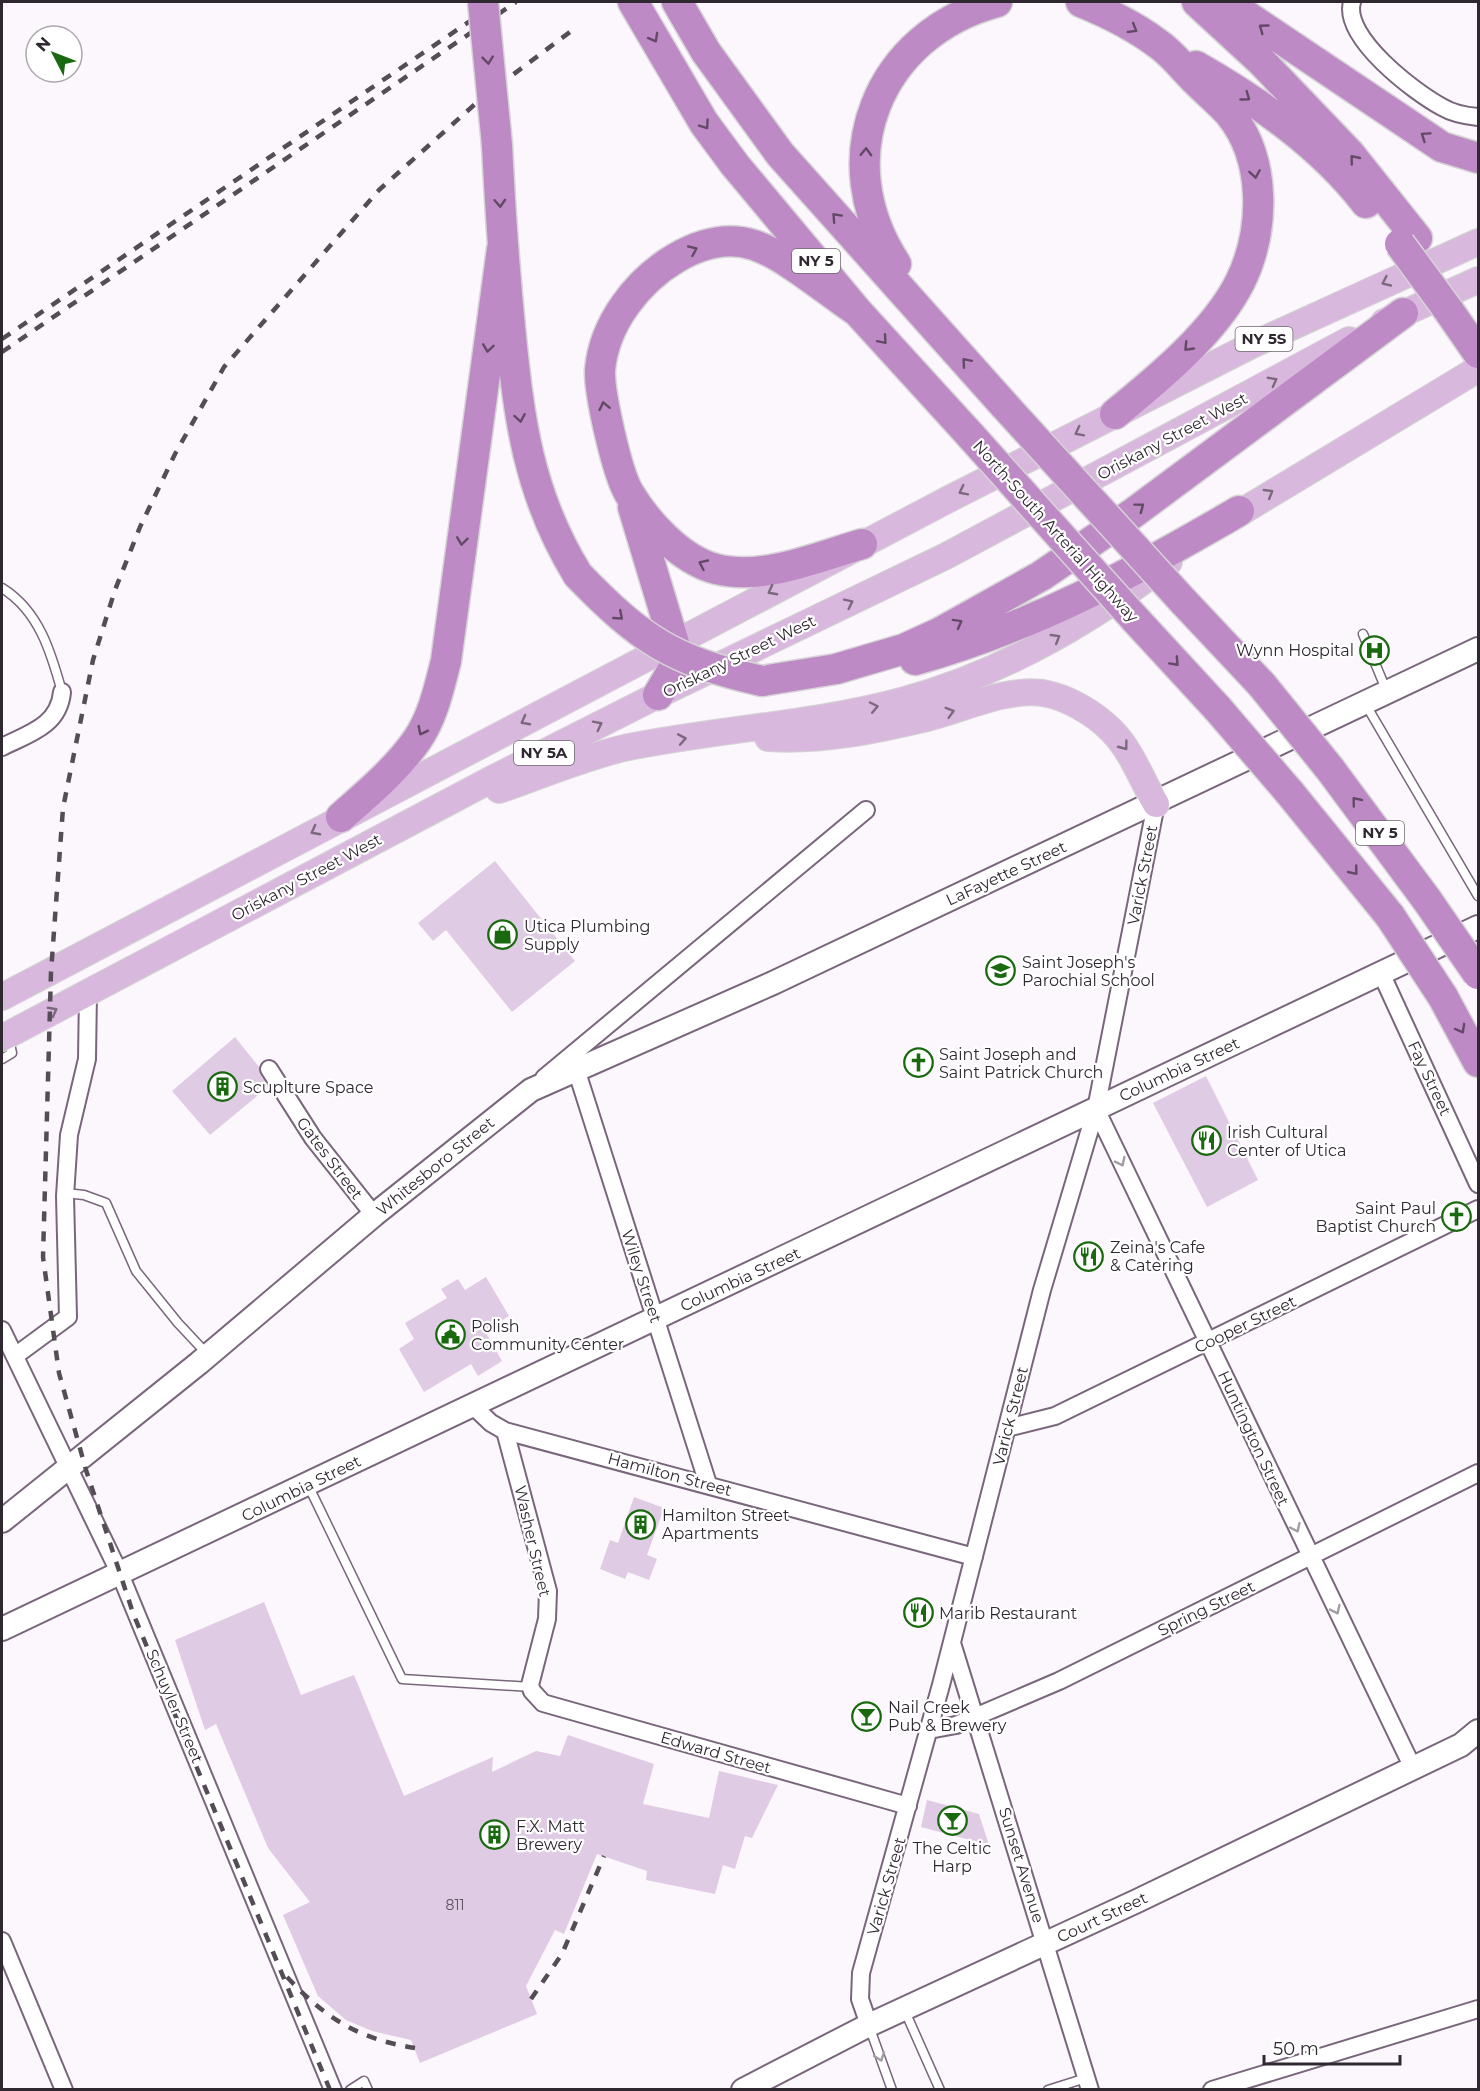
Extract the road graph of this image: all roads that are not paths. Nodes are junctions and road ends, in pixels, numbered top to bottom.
1 (483, 2) edge
2 (633, 2) edge
3 (677, 2) edge
4 (997, 2) edge
5 (1081, 2) edge
6 (1197, 2) edge
7 (1226, 2) edge
8 (1352, 2) edge
9 (1160, 45) junction
10 (1479, 117) edge
11 (1479, 159) edge
12 (1408, 241) junction
13 (1479, 242) edge
14 (502, 249) junction
15 (1467, 305) edge
16 (857, 311) junction
17 (1403, 313) junction
18 (943, 336) junction
19 (1479, 353) edge
20 (1479, 369) edge
21 (1115, 414) junction
22 (1053, 446) joint
23 (1092, 479) joint
24 (628, 492) junction
25 (1239, 511) junction
26 (862, 544) junction
27 (2, 588) edge
28 (1363, 634) dead end
29 (674, 643) junction
30 (1479, 649) edge
31 (762, 681) junction
32 (62, 692) joint
33 (1387, 692) junction
34 (658, 695) junction
35 (1365, 703) junction
36 (727, 731) junction
37 (2, 747) edge
38 (1156, 804) junction
39 (866, 810) dead end
40 (425, 814) junction
41 (341, 817) junction
42 (1479, 896) edge
43 (1479, 927) edge
44 (1381, 973) junction
45 (1478, 974) edge
46 (88, 992) junction
47 (2, 997) edge
48 (7, 1042) edge
49 (2, 1059) edge
50 (1479, 1062) edge
51 (269, 1069) dead end
52 (576, 1069) junction
53 (531, 1090) junction
54 (1096, 1109) junction
55 (1479, 1184) edge
56 (65, 1193) junction
57 (1479, 1209) edge
58 (374, 1215) junction
59 (656, 1319) junction
60 (2, 1330) edge
61 (1208, 1342) junction
62 (209, 1355) junction
63 (15, 1356) junction
64 (472, 1405) junction
65 (1007, 1428) junction
66 (505, 1431) junction
67 (70, 1466) junction
68 (1479, 1473) edge
69 (708, 1484) junction
70 (308, 1485) junction
71 (2, 1521) edge
72 (975, 1557) junction
73 (1310, 1557) junction
74 (120, 1574) junction
75 (2, 1629) edge
76 (952, 1642) junction
77 (531, 1687) junction
78 (977, 1717) junction
79 (929, 1730) junction
80 (1473, 1740) edge
81 (1412, 1766) junction
82 (908, 1806) junction
83 (2, 1941) edge
84 (1045, 1942) junction
85 (904, 2009) junction
86 (1479, 2009) edge
87 (869, 2025) junction
88 (1088, 2084) edge
89 (64, 2090) edge
90 (333, 2090) edge
91 (350, 2090) edge
92 (368, 2090) edge
93 (743, 2090) edge
94 (892, 2090) edge
95 (940, 2090) edge
96 (1048, 2090) edge
97 (1212, 2090) edge

1 -> 14 highway, bridge
2 -> 16 highway, North-South Arterial Highway / NY 5
18 -> 3 highway, NY 5
18 -> 4 highway
5 -> 9 highway
12 -> 6 highway
11 -> 7 highway
8 - 10 street
9 -> 12 highway
9 -> 21 highway
12 - 15 highway
13 -> 21 main road, NY 5S
14 -> 31 highway, bridge
14 -> 41 highway
15 - 17 main road, Oriskany Street West / NY 5S
15 - 19 highway
24 -> 16 highway
16 -> 50 highway, North-South Arterial Highway / NY 5, bridge
23 -> 17 main road, Oriskany Street West / NY 5S
31 -> 17 highway
45 -> 18 highway, NY 5, bridge
25 -> 20 main road
21 -> 22 main road, NY 5S
22 -> 26 main road, NY 5A
34 -> 23 main road, Oriskany Street West / NY 5A
26 -> 24 highway
24 - 29 highway
25 - 31 highway
36 -> 25 main road
26 -> 29 main road, NY 5A
27 - 32 lane
28 - 33 lane
29 - 34 highway
29 -> 41 main road, NY 5A
30 - 33 street, LaFayette Street
32 - 37 street
33 - 35 street, LaFayette Street
40 -> 34 main road, Oriskany Street West / NY 5A
35 - 38 street, LaFayette Street
35 - 42 lane
36 -> 38 main road
40 -> 36 main road
38 - 52 street, LaFayette Street
38 - 54 street, Varick Street
39 - 53 street, Whitesboro Street
40 - 46 main road, Oriskany Street West / NY 5A
41 -> 47 main road, NY 5A
43 - 44 street, Columbia Street
44 - 54 street, Columbia Street
44 - 55 street, Fay Street
48 -> 46 main road, Oriskany Street West / NY 5A
46 - 56 street
48 - 49 lane
51 - 58 street, Gates Street
52 - 53 street, LaFayette Street
52 - 59 street, Wiley Street
53 - 58 street, Whitesboro Street
54 - 59 street, Columbia Street
54 -> 61 street, Huntington Street
54 - 65 street, Varick Street
56 - 62 lane
56 - 63 street
57 - 61 street, Cooper Street
58 - 62 street, Whitesboro Street
59 - 64 street, Columbia Street
59 - 69 street, Wiley Street
60 - 63 street, Schuyler Street
61 - 65 street, Cooper Street
61 -> 73 street, Huntington Street
62 - 67 street, Whitesboro Street
63 - 67 street, Schuyler Street
64 - 66 street
64 - 70 street, Columbia Street
65 - 72 street, Varick Street
66 - 69 street, Hamilton Street
66 - 77 street, Washer Street
67 - 71 street, Whitesboro Street
67 - 74 street, Schuyler Street
68 - 73 street, Spring Street
69 - 72 street, Hamilton Street
70 - 74 street, Columbia Street
70 - 77 lane
72 - 76 street, Varick Street
73 - 78 street, Spring Street
73 -> 81 street, Huntington Street
74 - 75 street, Columbia Street
74 - 90 street, Schuyler Street
76 - 78 street, Sunset Avenue
76 - 79 street, Varick Street
77 - 82 street, Edward Street
78 - 79 street, Spring Street
78 - 84 street, Sunset Avenue
79 - 82 street, Varick Street
80 - 81 street, Court Street
81 - 84 street, Court Street
82 - 87 street, Varick Street
83 - 89 street
84 - 85 street, Court Street
84 - 88 street, Sunset Avenue
85 - 87 street, Court Street
85 - 95 lane
86 - 97 street
87 - 93 street, Court Street
87 -> 94 lane
88 - 96 lane
91 - 92 lane

